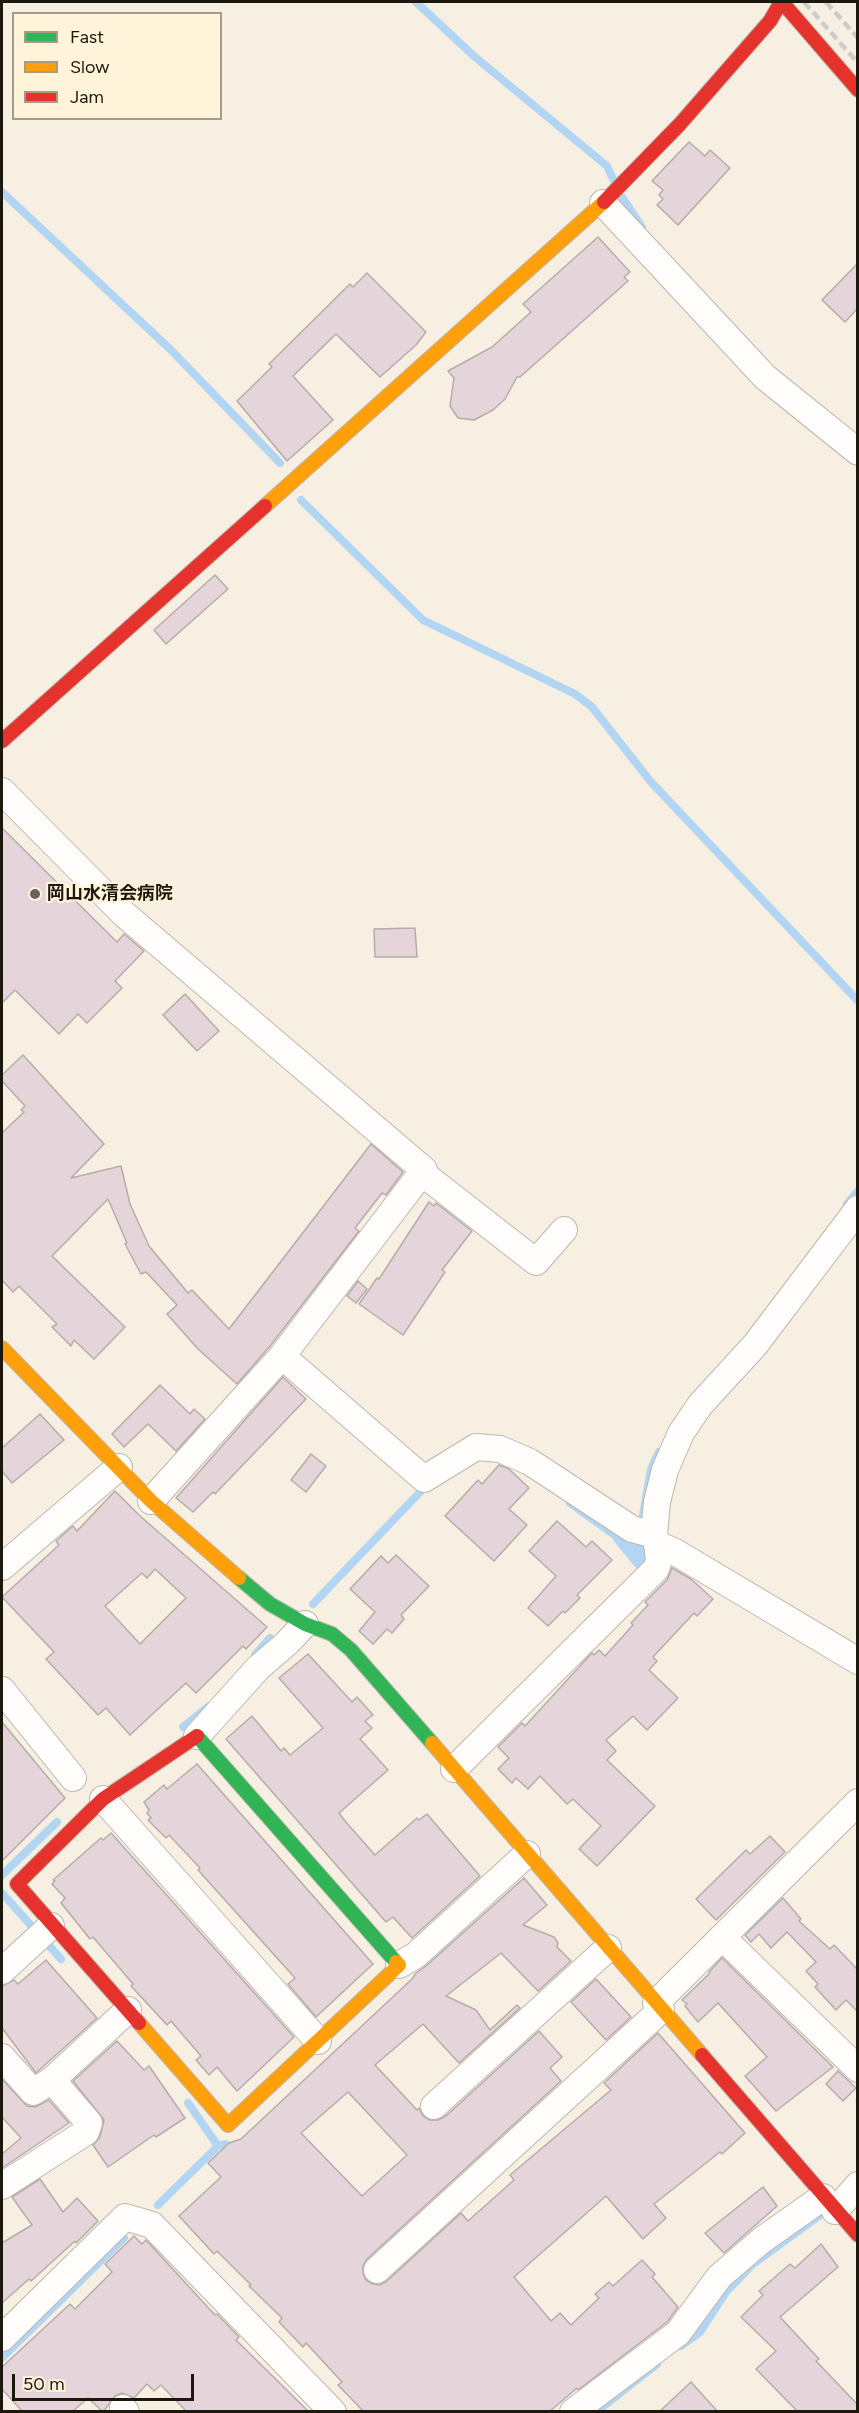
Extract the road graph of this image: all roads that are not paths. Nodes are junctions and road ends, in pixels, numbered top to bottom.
1 (782, 2) edge
2 (858, 90) edge
3 (607, 200) junction
4 (858, 452) edge
5 (2, 741) edge
6 (2, 790) edge
7 (422, 1173) junction
8 (858, 1209) edge
9 (564, 1230) dead end
10 (2, 1348) edge
11 (282, 1356) junction
12 (119, 1467) junction
13 (151, 1501) junction
14 (651, 1542) junction
15 (2, 1567) edge
16 (305, 1624) junction
17 (858, 1661) edge
18 (2, 1690) edge
19 (197, 1736) junction
20 (454, 1769) junction
21 (73, 1778) dead end
22 (103, 1799) junction
23 (858, 1802) edge
24 (527, 1854) junction
25 (44, 1933) junction
26 (722, 1937) junction
27 (608, 1948) junction
28 (399, 1965) junction
29 (2, 1971) edge
30 (658, 2007) junction
31 (120, 2017) junction
32 (318, 2041) junction
33 (2, 2057) edge
34 (858, 2069) edge
35 (52, 2080) junction
36 (434, 2106) dead end
37 (858, 2185) edge
38 (2, 2186) edge
39 (829, 2204) junction
40 (858, 2235) edge
41 (377, 2270) dead end
42 (2, 2338) edge
43 (333, 2412) edge
44 (573, 2412) edge

1 - 2 street
1 - 3 street
3 - 4 street
3 - 5 street
6 - 7 street
7 - 9 street
7 - 11 street
8 - 14 street
10 - 12 street
11 - 13 street
11 - 14 street
12 - 13 street
12 - 15 street
13 - 16 street
14 - 17 street
14 - 20 street
16 - 19 street
16 - 20 street
18 - 21 street
19 - 22 street
19 - 28 street
20 - 24 street
22 - 25 street
22 - 32 street
23 - 26 street
24 - 27 street
24 - 28 street
25 - 29 street
25 - 31 street
26 - 30 street
26 - 34 street
27 - 30 street
27 - 36 street
28 - 32 street
30 - 39 street
30 - 41 street
31 - 32 street
31 - 35 street
33 - 35 street
35 - 38 street
37 - 39 street
39 - 40 street
39 - 44 street
42 - 43 street

